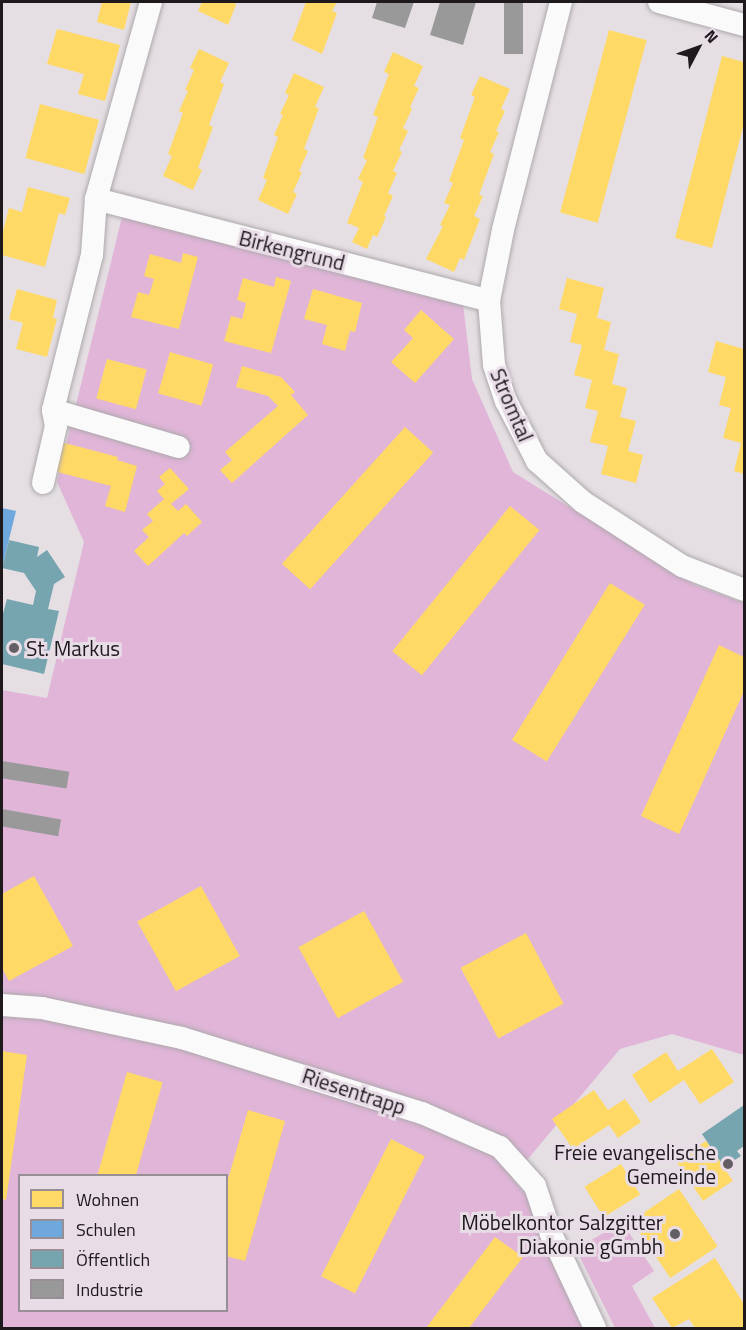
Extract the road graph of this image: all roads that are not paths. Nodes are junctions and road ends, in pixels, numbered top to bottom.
1 (561, 2) edge
2 (659, 2) edge
3 (150, 3) edge
4 (744, 25) edge
5 (96, 199) junction
6 (489, 301) junction
7 (52, 410) junction
8 (179, 447) dead end
9 (43, 483) dead end
10 (744, 590) edge
11 (2, 1005) edge
12 (595, 1329) edge

1 - 6 street, Stromtal
2 - 4 street
3 - 5 street
5 - 6 street, Birkengrund
5 - 7 street
6 - 10 street, Stromtal
7 - 8 street
7 - 9 street
11 - 12 street, Riesentrapp

